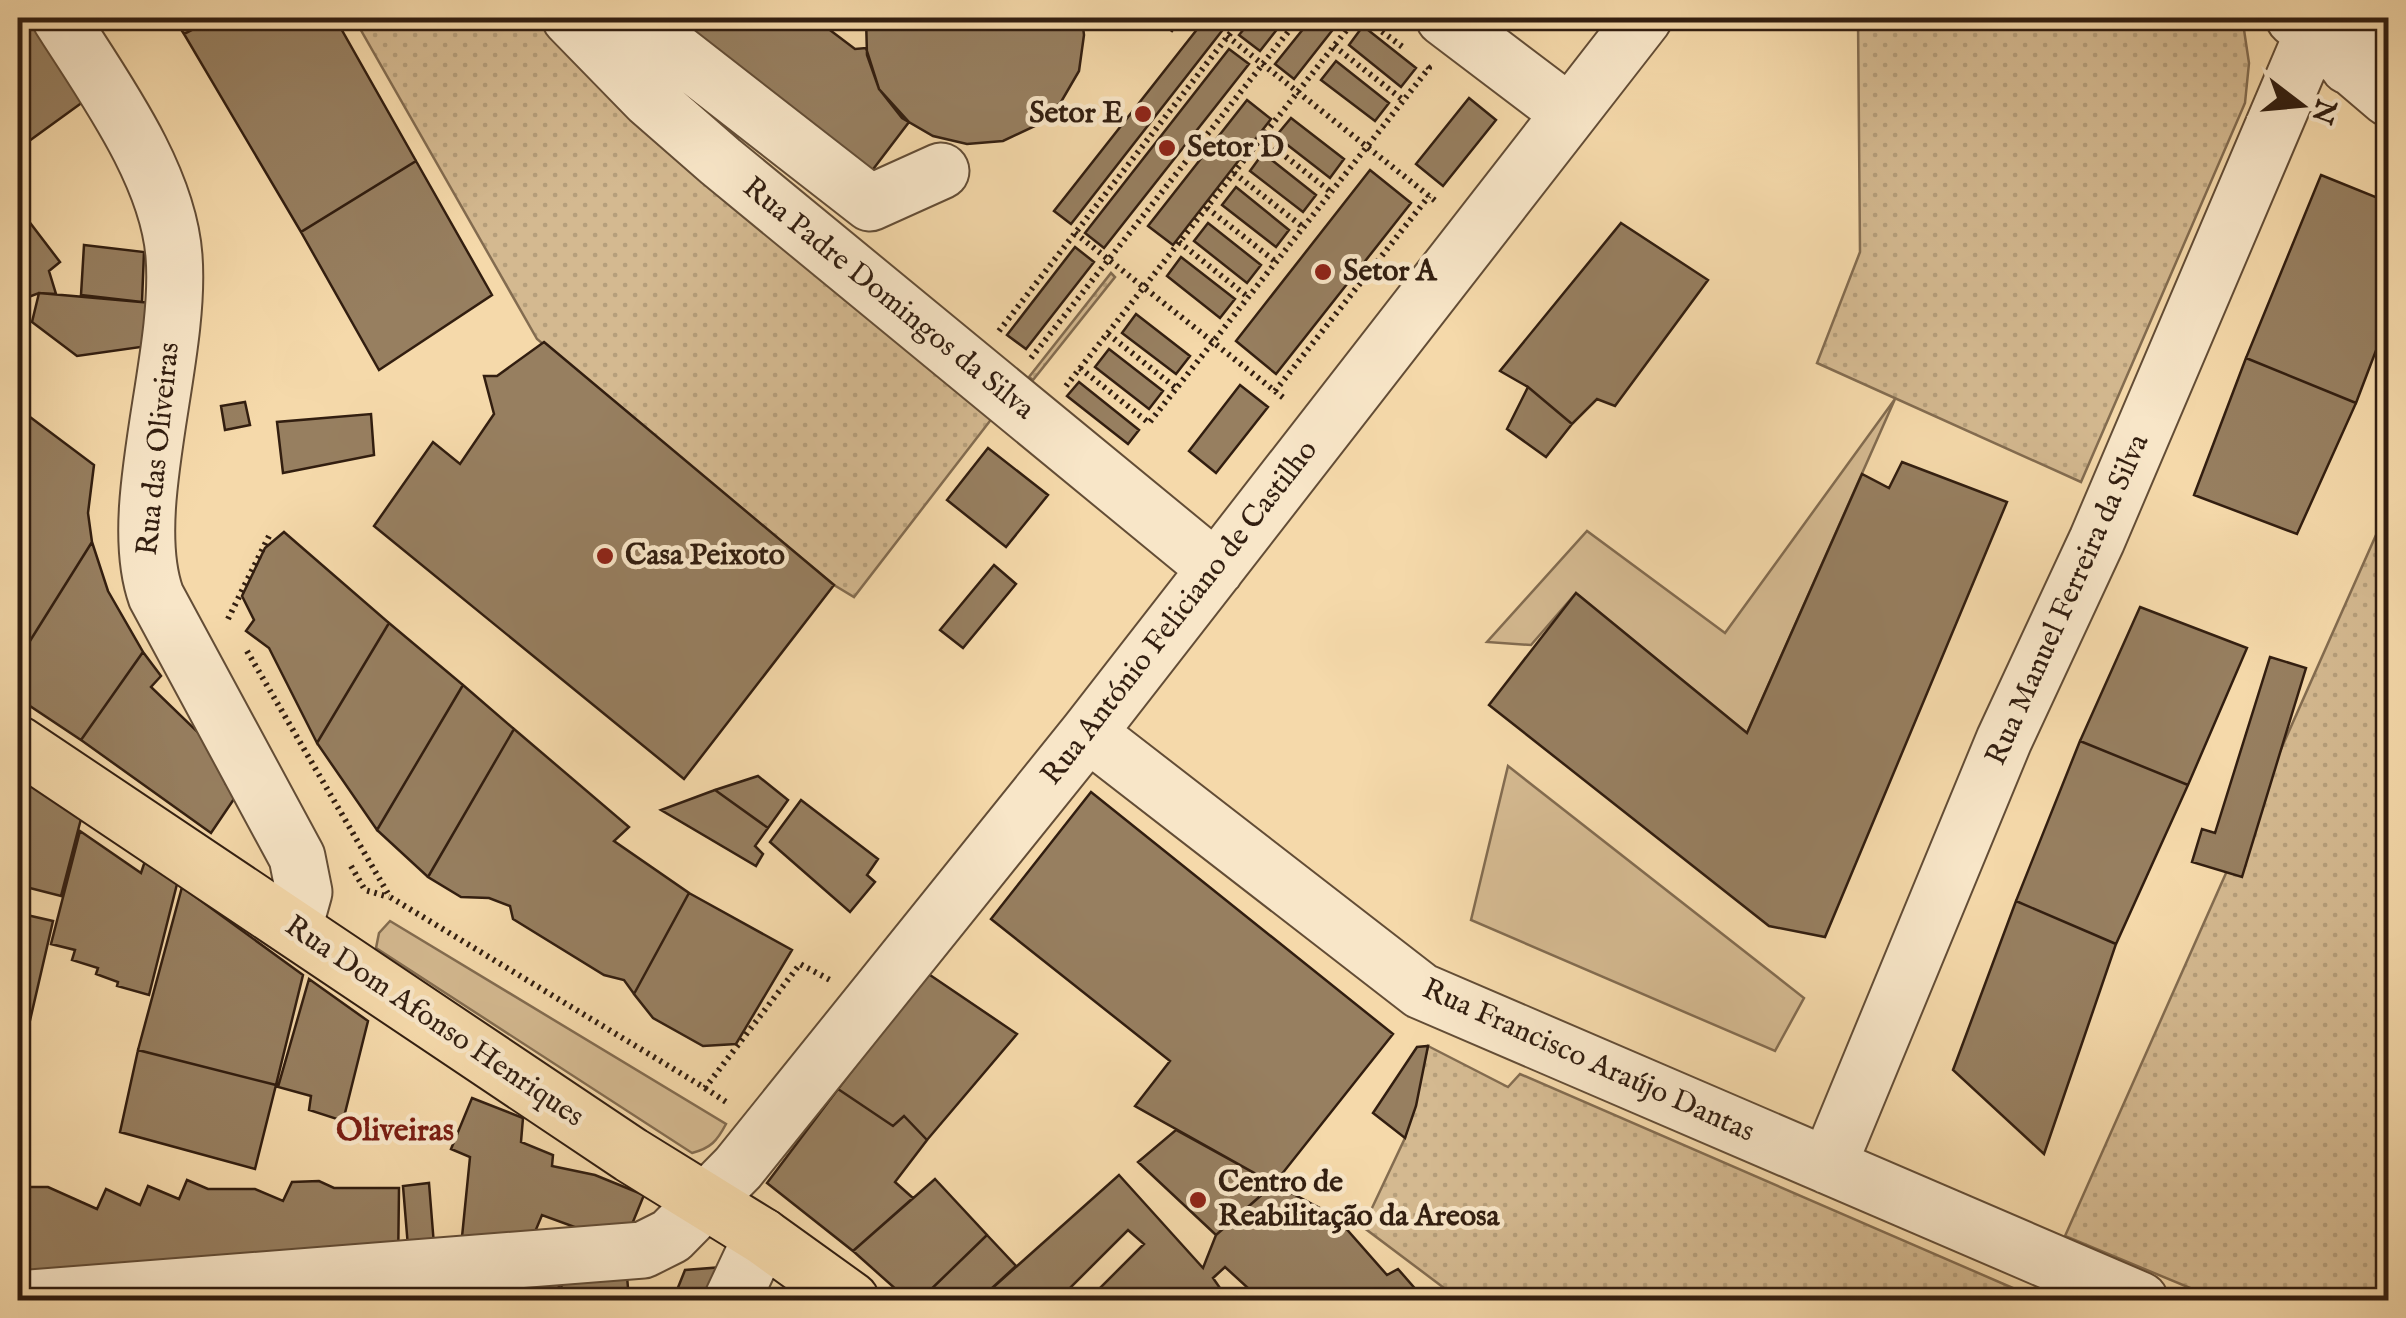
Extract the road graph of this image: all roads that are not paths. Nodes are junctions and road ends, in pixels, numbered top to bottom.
1 (60, 18) edge
2 (570, 18) edge
3 (646, 18) edge
4 (1444, 18) edge
5 (1644, 18) edge
6 (2370, 18) edge
7 (2336, 54) edge
8 (1568, 112) junction
9 (755, 116) junction
10 (720, 161) junction
11 (941, 171) dead end
12 (1216, 569) junction
13 (1088, 732) junction
14 (18, 744) edge
15 (294, 928) junction
16 (1828, 1166) junction
17 (708, 1203) junction
18 (762, 1236) junction
19 (18, 1299) edge
20 (732, 1300) edge
21 (851, 1300) edge
22 (2140, 1300) edge

1 - 15 street, Rua das Oliveiras
2 - 10 street, Rua Padre Domingos da Silva
3 - 9 street
4 - 8 street
5 - 8 street, Rua António Feliciano de Castilho
6 - 7 street, Rua Manuel Ferreira da Silva
7 - 16 street, Rua Manuel Ferreira da Silva
8 - 12 street, Rua António Feliciano de Castilho
9 - 10 street
9 - 11 street
10 - 12 street, Rua Padre Domingos da Silva
12 - 13 street, Rua António Feliciano de Castilho
13 - 16 street, Rua Francisco Araújo Dantas
13 - 17 street, Rua António Feliciano de Castilho
14 - 15 main road, Rua Dom Afonso Henriques
15 - 17 main road, Rua Dom Afonso Henriques
16 - 22 street, Rua Francisco Araújo Dantas
17 - 18 main road, Rua Dom Afonso Henriques
17 - 19 street
18 - 20 street
18 - 21 main road, Rua Dom Afonso Henriques

